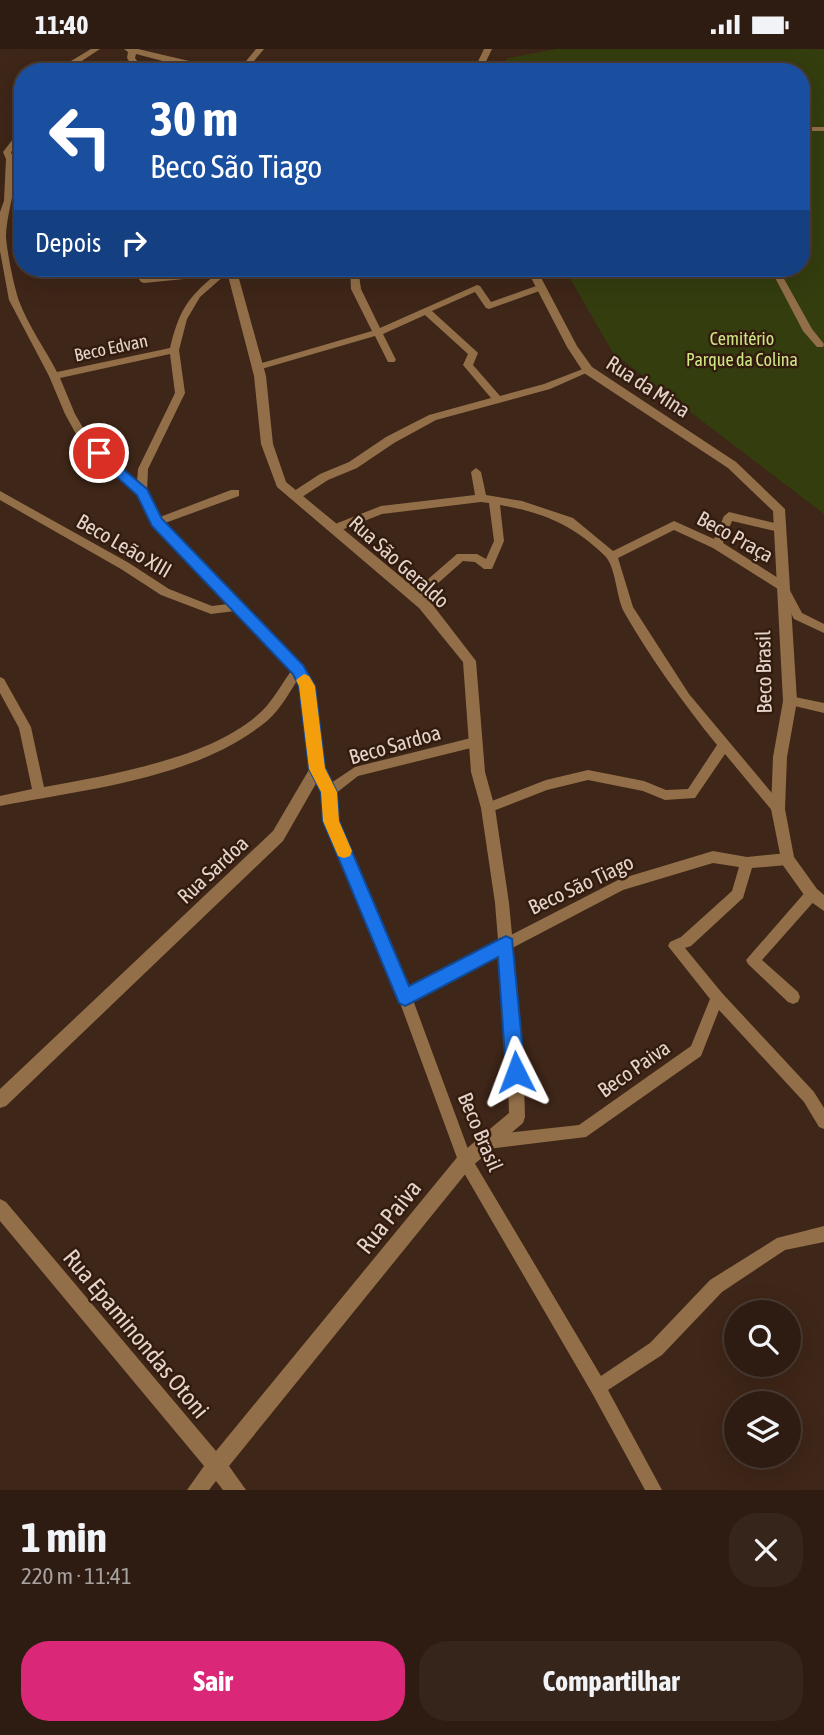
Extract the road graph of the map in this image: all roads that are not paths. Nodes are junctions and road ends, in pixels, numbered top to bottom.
1 (96, 49) edge
2 (260, 49) edge
3 (130, 50) edge
4 (176, 62) joint
5 (74, 63) edge
6 (182, 63) edge
7 (248, 63) edge
8 (14, 143) edge
9 (5, 160) edge
10 (142, 277) edge
11 (167, 277) edge
12 (218, 277) edge
13 (230, 277) edge
14 (355, 277) edge
15 (536, 277) edge
16 (779, 277) edge
17 (542, 287) junction
18 (426, 311) junction
19 (378, 332) junction
20 (823, 346) edge
21 (174, 351) junction
22 (391, 360) dead end
23 (258, 367) junction
24 (588, 370) junction
25 (54, 376) junction
26 (498, 400) junction
27 (476, 472) dead end
28 (142, 492) junction
29 (235, 493) dead end
30 (0, 495) edge
31 (295, 496) junction
32 (481, 498) junction
33 (494, 500) junction
34 (779, 509) joint
35 (157, 522) junction
36 (779, 528) junction
37 (334, 529) junction
38 (717, 545) junction
39 (612, 556) junction
40 (782, 586) junction
41 (415, 597) junction
42 (236, 607) junction
43 (255, 625) joint
44 (824, 629) edge
45 (298, 670) junction
46 (0, 682) edge
47 (790, 701) junction
48 (824, 708) edge
49 (475, 742) junction
50 (723, 746) junction
51 (317, 769) junction
52 (329, 792) junction
53 (39, 793) junction
54 (0, 801) edge
55 (488, 808) junction
56 (778, 809) junction
57 (787, 859) junction
58 (747, 863) junction
59 (813, 894) junction
60 (824, 904) edge
61 (506, 944) junction
62 (405, 997) junction
63 (793, 997) dead end
64 (717, 998) junction
65 (0, 1100) edge
66 (824, 1122) edge
67 (488, 1142) junction
68 (465, 1161) junction
69 (0, 1208) edge
70 (824, 1234) edge
71 (598, 1387) junction
72 (215, 1468) junction
73 (197, 1490) edge
74 (236, 1490) edge
75 (654, 1490) edge

1 - 5 lane
2 - 7 lane
3 - 4 street
4 - 6 street
8 - 9 lane
9 - 25 lane
10 - 11 lane
12 - 21 lane
13 - 23 street, Rua São Geraldo
14 - 19 lane
15 - 17 street, Rua da Mina
16 - 20 lane
17 - 18 lane
17 - 24 street, Rua da Mina
18 - 19 lane
18 - 26 lane
19 - 22 lane
19 - 23 lane
21 - 25 lane, Beco Edvan
21 - 28 lane
23 - 31 street, Rua São Geraldo
24 - 26 lane
24 - 34 street, Rua da Mina
25 - 28 lane
26 - 31 lane
27 - 32 lane
28 - 35 lane
29 - 35 lane
30 - 42 lane, Beco Leão XIII
31 - 37 street, Rua São Geraldo
32 - 33 lane
32 - 37 lane
33 - 39 lane
33 - 41 lane
34 - 36 street, Beco Brasil
35 - 42 lane
36 - 38 lane
36 - 40 street, Beco Brasil
37 - 41 street, Rua São Geraldo
38 - 39 lane, Beco Praça
38 - 40 lane, Beco Praça
39 - 50 lane
40 - 44 lane, Beco Praça
40 - 47 street, Beco Brasil
41 - 49 street, Rua São Geraldo
42 - 43 lane
43 - 45 street
45 - 51 street
45 - 53 lane
46 - 53 lane
47 - 48 lane
47 - 56 street, Beco Brasil
49 - 52 lane, Beco Sardoa
49 - 55 street, Rua São Geraldo
50 - 55 lane
50 - 56 lane
51 - 52 lane, Beco Brasil
51 - 65 street, Rua Sardoa
52 - 62 lane, Beco Brasil
53 - 54 lane
55 - 61 street, Rua São Geraldo
56 - 57 street, Beco Brasil
57 - 58 lane, Beco São Tiago
57 - 59 street, Beco Brasil
58 - 61 lane, Beco São Tiago
58 - 64 lane
59 - 60 street, Beco Brasil
59 - 63 lane
61 - 62 lane, Beco São Tiago
61 - 67 street, Rua Paiva
62 - 68 lane, Beco Brasil
64 - 66 lane
64 - 67 lane, Beco Paiva
67 - 68 street, Rua Paiva
68 - 71 lane, Beco Brasil
68 - 72 street, Rua Paiva
69 - 72 street, Rua Epaminondas Otoni
70 - 71 lane
71 - 75 lane, Beco Brasil
72 - 73 street, Rua Paiva
72 - 74 street, Rua Epaminondas Otoni

